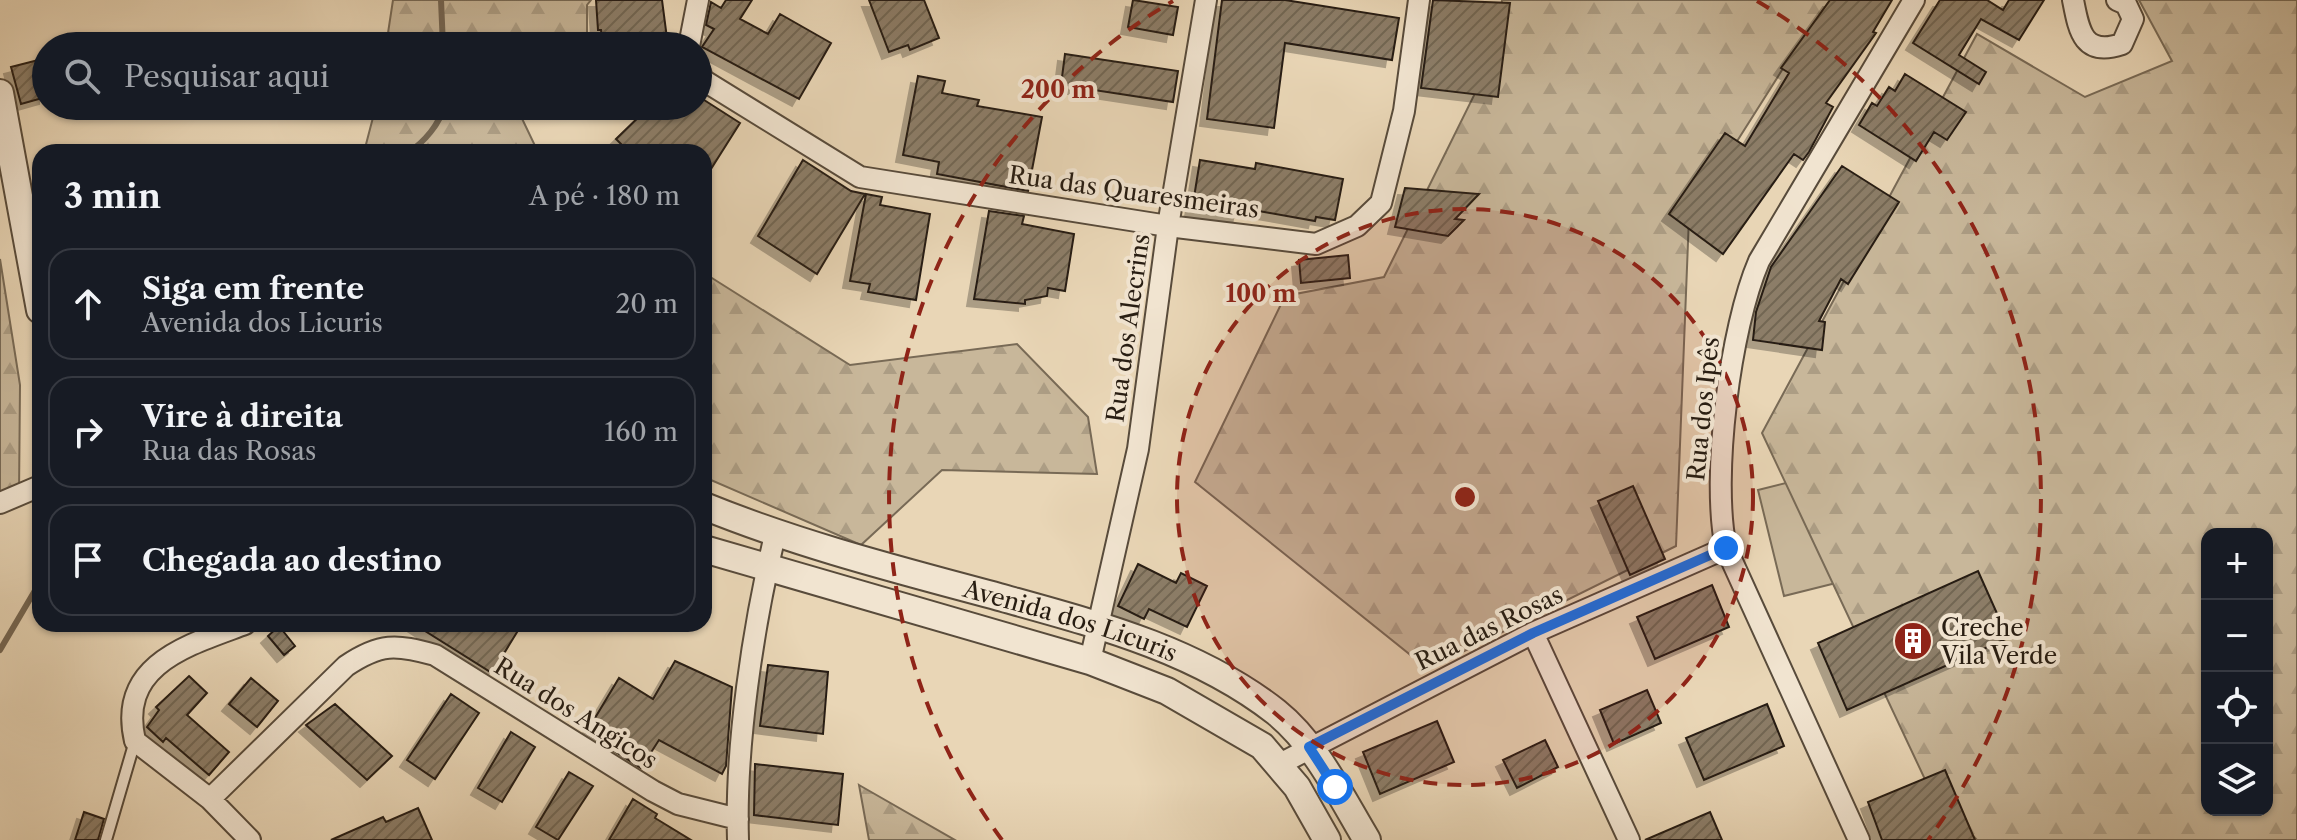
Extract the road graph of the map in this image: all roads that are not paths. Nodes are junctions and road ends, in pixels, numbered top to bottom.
1 (698, 0) edge
2 (1206, 0) edge
3 (1419, 0) edge
4 (1914, 0) edge
5 (2073, 0) edge
6 (2117, 0) edge
7 (692, 32) edge
8 (712, 86) edge
9 (0, 93) edge
10 (1168, 226) junction
11 (32, 267) edge
12 (32, 489) edge
13 (0, 503) edge
14 (712, 509) edge
15 (775, 535) junction
16 (1726, 548) junction
17 (712, 552) edge
18 (767, 569) junction
19 (1099, 625) junction
20 (223, 632) edge
21 (1533, 633) junction
22 (1090, 661) junction
23 (135, 741) junction
24 (1309, 747) junction
25 (1280, 764) junction
26 (210, 799) junction
27 (738, 819) junction
28 (106, 840) edge
29 (250, 840) edge
30 (738, 840) edge
31 (1327, 840) edge
32 (1367, 840) edge
33 (1629, 840) edge
34 (1859, 840) edge

1 - 7 street
2 - 10 street, Rua dos Alecrins
3 - 10 street, Rua das Quaresmeiras
4 - 16 street, Rua dos Ipês
5 - 6 street
8 - 10 street, Rua das Quaresmeiras
9 - 11 street
10 - 19 street, Rua dos Alecrins
12 - 13 street
14 - 15 street, Avenida dos Licuris
15 - 18 street
15 - 19 street, Avenida dos Licuris
16 - 21 street, Rua das Rosas
16 - 34 street, Rua dos Ipês
17 - 18 street, Avenida dos Licuris
18 - 22 street, Avenida dos Licuris
18 - 27 street
19 - 22 street, Rua dos Alecrins
19 - 24 street, Avenida dos Licuris
20 - 23 street
21 - 24 street, Rua das Rosas
21 - 33 street
22 - 25 street, Avenida dos Licuris
23 - 26 street
23 - 28 lane
24 - 25 street, Rua das Rosas
24 - 32 street, Avenida dos Licuris
25 - 31 street, Avenida dos Licuris
26 - 27 street, Rua dos Angicos
26 - 29 street
27 - 30 street

